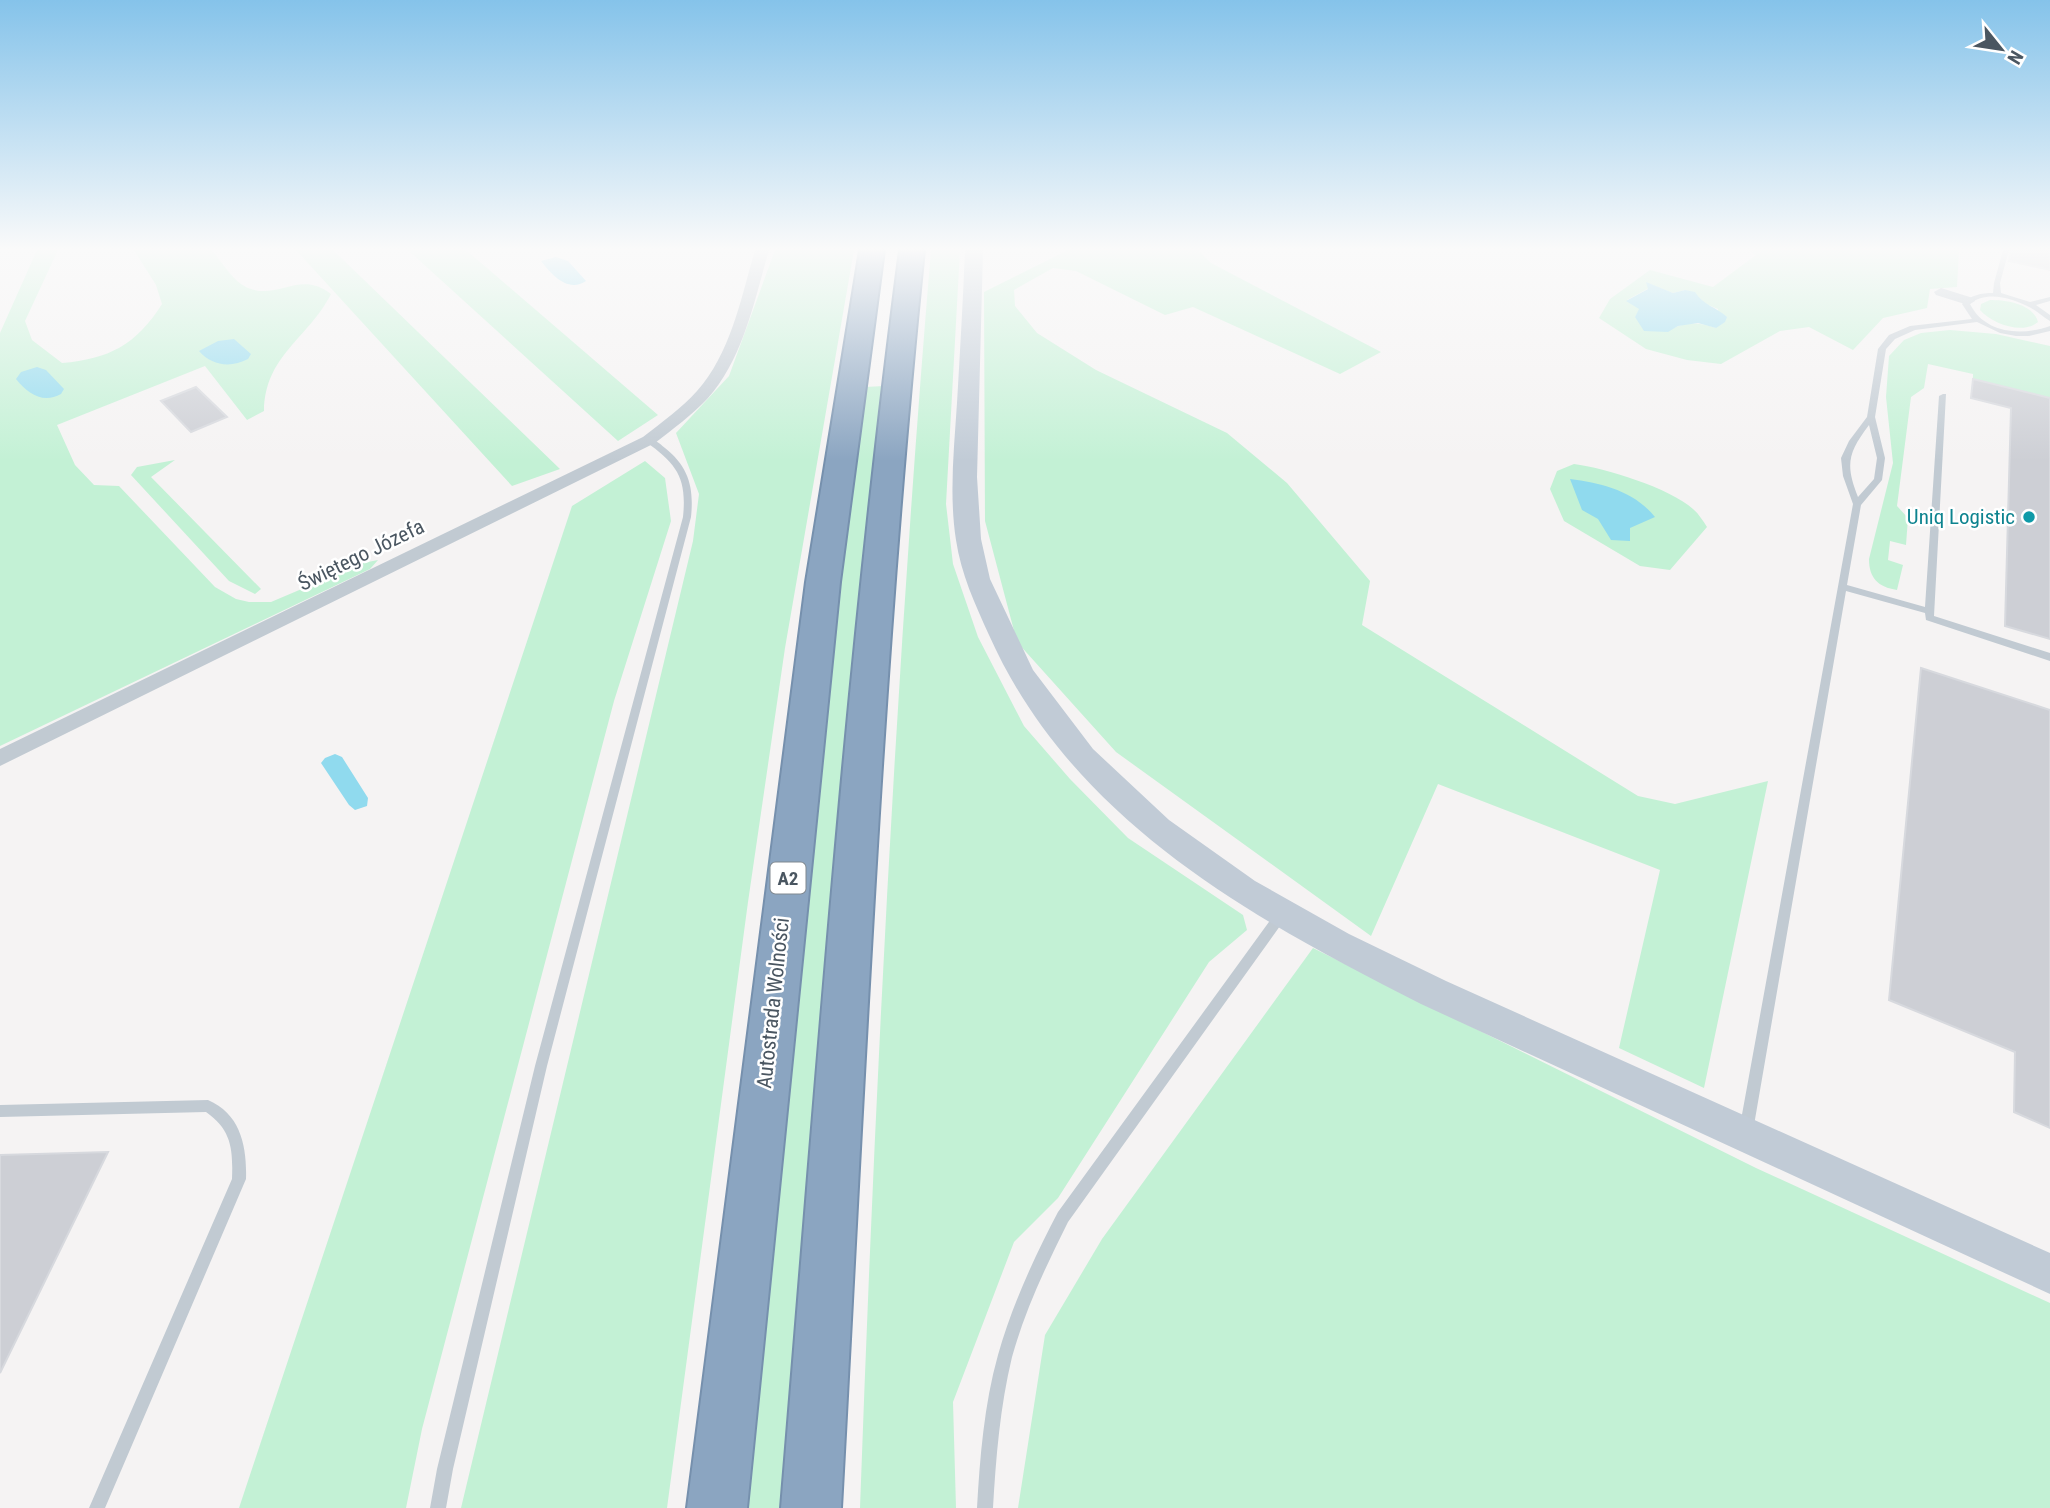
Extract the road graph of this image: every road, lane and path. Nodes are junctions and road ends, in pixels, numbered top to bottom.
1 (739, 320) edge
2 (862, 320) edge
3 (904, 320) edge
4 (971, 320) edge
5 (1975, 320) edge
6 (1979, 320) edge
7 (2048, 332) edge
8 (1943, 396) dead end
9 (1871, 417) junction
10 (649, 440) junction
11 (1857, 504) junction
12 (1842, 587) junction
13 (1929, 611) junction
14 (2050, 657) edge
15 (0, 758) edge
16 (1281, 915) junction
17 (0, 1111) edge
18 (1745, 1134) junction
19 (2050, 1274) edge
20 (97, 1508) edge
21 (438, 1508) edge
22 (717, 1508) edge
23 (811, 1508) edge
24 (985, 1508) edge

1 - 10 street, Świętego Józefa
2 - 22 highway, Autostrada Wolności / A2
3 - 23 highway
4 - 16 street
5 - 9 lane
6 - 7 lane
8 - 13 lane
9 - 11 lane
9 - 11 lane
10 - 15 street, Świętego Józefa
10 - 21 lane
11 - 12 lane
12 - 13 lane
12 - 18 lane
13 - 14 lane
16 - 18 street
16 - 24 lane
17 - 20 lane
18 - 19 street

